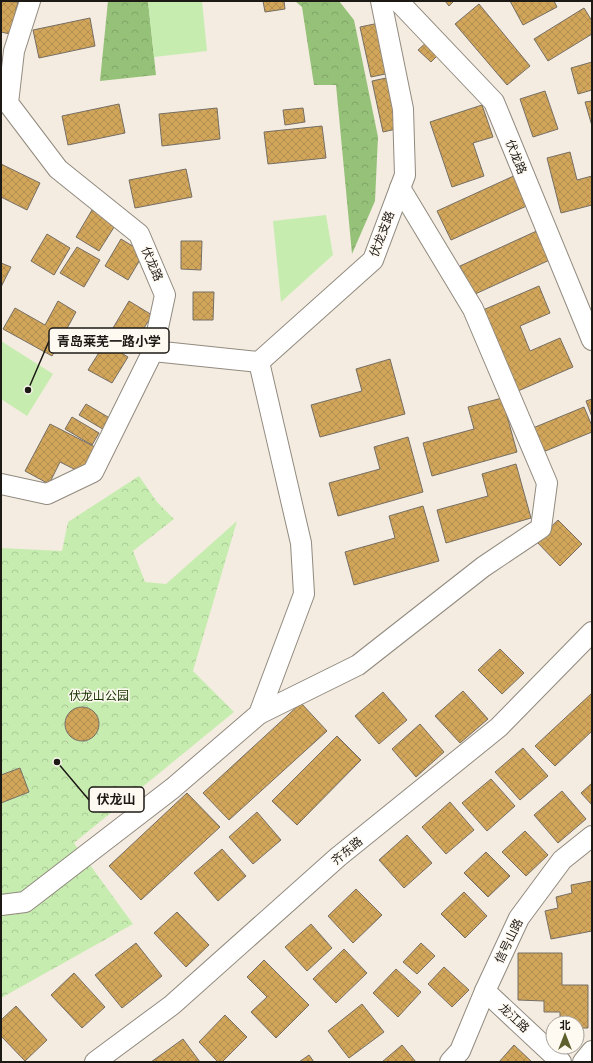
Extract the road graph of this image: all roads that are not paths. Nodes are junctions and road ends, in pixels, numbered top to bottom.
1 (30, 1) edge
2 (381, 1) edge
3 (398, 1) edge
4 (400, 188) junction
5 (592, 340) edge
6 (153, 351) junction
7 (259, 362) junction
8 (1, 484) edge
9 (592, 632) edge
10 (259, 714) junction
11 (592, 836) edge
12 (1, 905) edge
13 (485, 991) junction
14 (592, 1051) edge
15 (95, 1062) edge
16 (450, 1062) edge
17 (561, 1062) edge
18 (583, 1062) edge

1 - 6 street, 伏龙路
2 - 4 street, 伏龙支路
3 - 5 street, 伏龙路
4 - 7 street, 伏龙支路
4 - 10 street
6 - 7 street
6 - 8 street, 伏龙路
7 - 10 street
9 - 15 street, 齐东路
10 - 12 street
11 - 13 street, 信号山路
13 - 16 street, 信号山路
13 - 17 street, 龙江路
14 - 18 street

